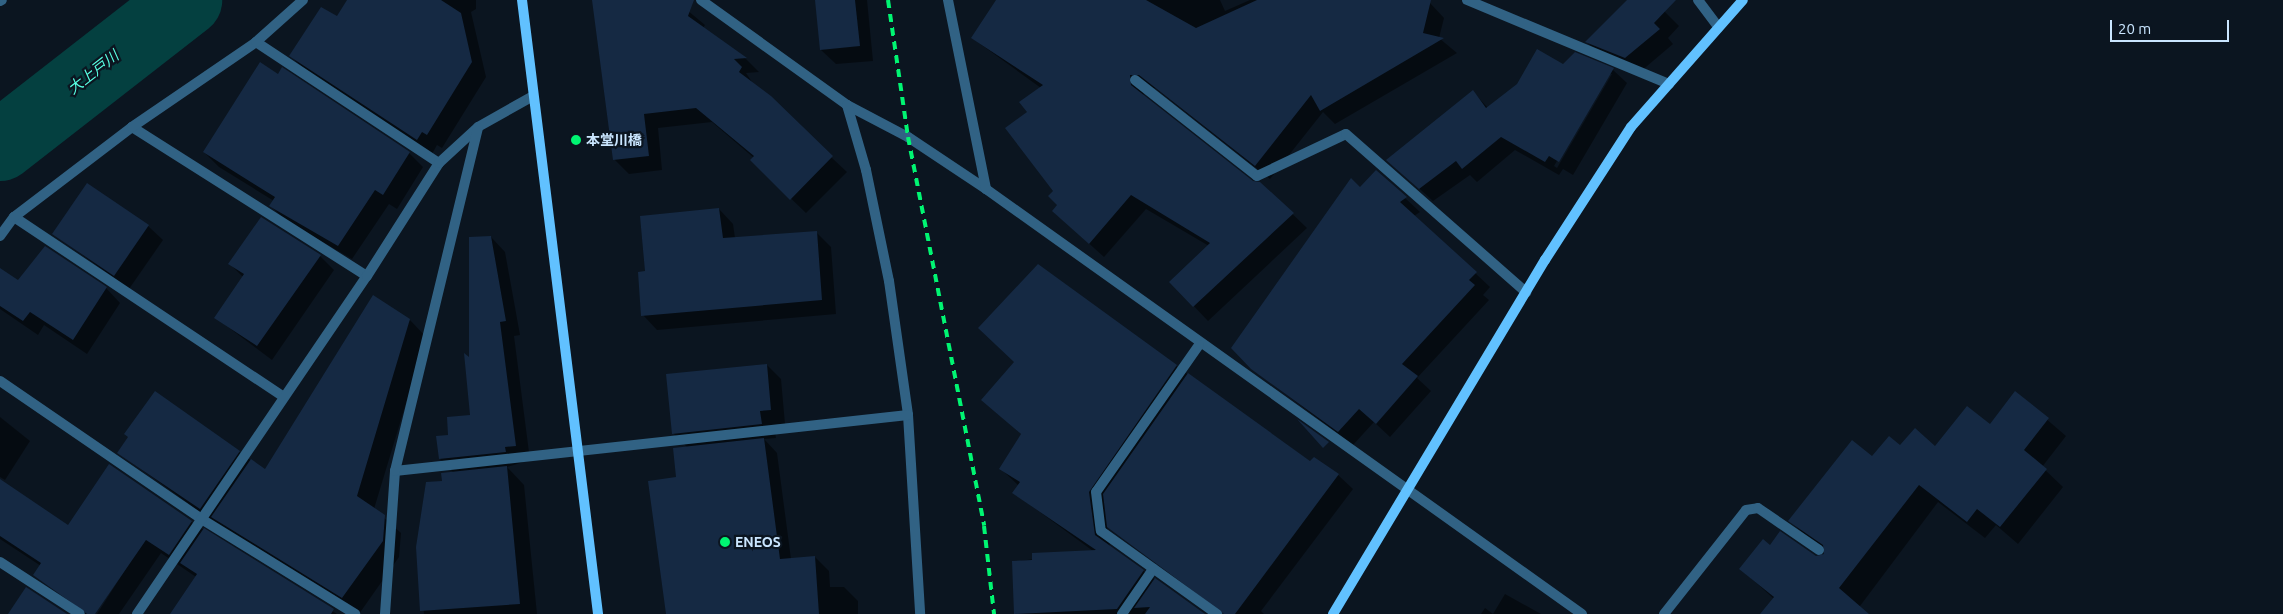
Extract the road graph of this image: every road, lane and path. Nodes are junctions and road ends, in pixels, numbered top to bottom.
1 (303, 0) edge
2 (522, 0) edge
3 (701, 0) edge
4 (948, 0) edge
5 (1467, 0) edge
6 (1698, 0) edge
7 (1743, 0) edge
8 (1718, 27) junction
9 (256, 42) junction
10 (1135, 80) dead end
11 (1669, 84) junction
12 (533, 96) junction
13 (847, 105) junction
14 (132, 127) junction
15 (478, 127) junction
16 (439, 163) junction
17 (986, 190) junction
18 (14, 217) junction
19 (0, 236) edge
20 (367, 276) junction
21 (1526, 292) junction
22 (1199, 345) junction
23 (0, 381) edge
24 (282, 396) junction
25 (908, 415) junction
26 (579, 454) junction
27 (395, 472) junction
28 (1406, 492) junction
29 (203, 520) junction
30 (1819, 550) dead end
31 (0, 562) edge
32 (1153, 569) junction
33 (80, 614) edge
34 (137, 614) edge
35 (355, 614) edge
36 (385, 614) edge
37 (598, 614) edge
38 (920, 614) edge
39 (1122, 614) edge
40 (1217, 614) edge
41 (1333, 614) edge
42 (1582, 614) edge
43 (1664, 614) edge

1 - 9 street
2 - 12 street
3 - 13 street
4 - 17 street
5 - 11 street
6 - 8 street
7 - 8 street
8 - 11 street
9 - 14 street
9 - 16 street
10 - 21 street
11 - 21 street
12 - 15 street
12 - 26 street
13 - 17 street
13 - 25 street
14 - 18 street
14 - 20 street
15 - 16 street
15 - 27 street
16 - 20 street
17 - 22 street
18 - 19 street
18 - 24 street
20 - 24 street
21 - 28 street
22 - 28 street
22 - 32 street
23 - 29 street
24 - 29 street
25 - 26 street
25 - 38 street
26 - 27 street
26 - 37 street
27 - 36 street
28 - 41 street
28 - 42 street
29 - 34 street
29 - 35 street
30 - 43 street
31 - 33 street
32 - 39 street
32 - 40 street

